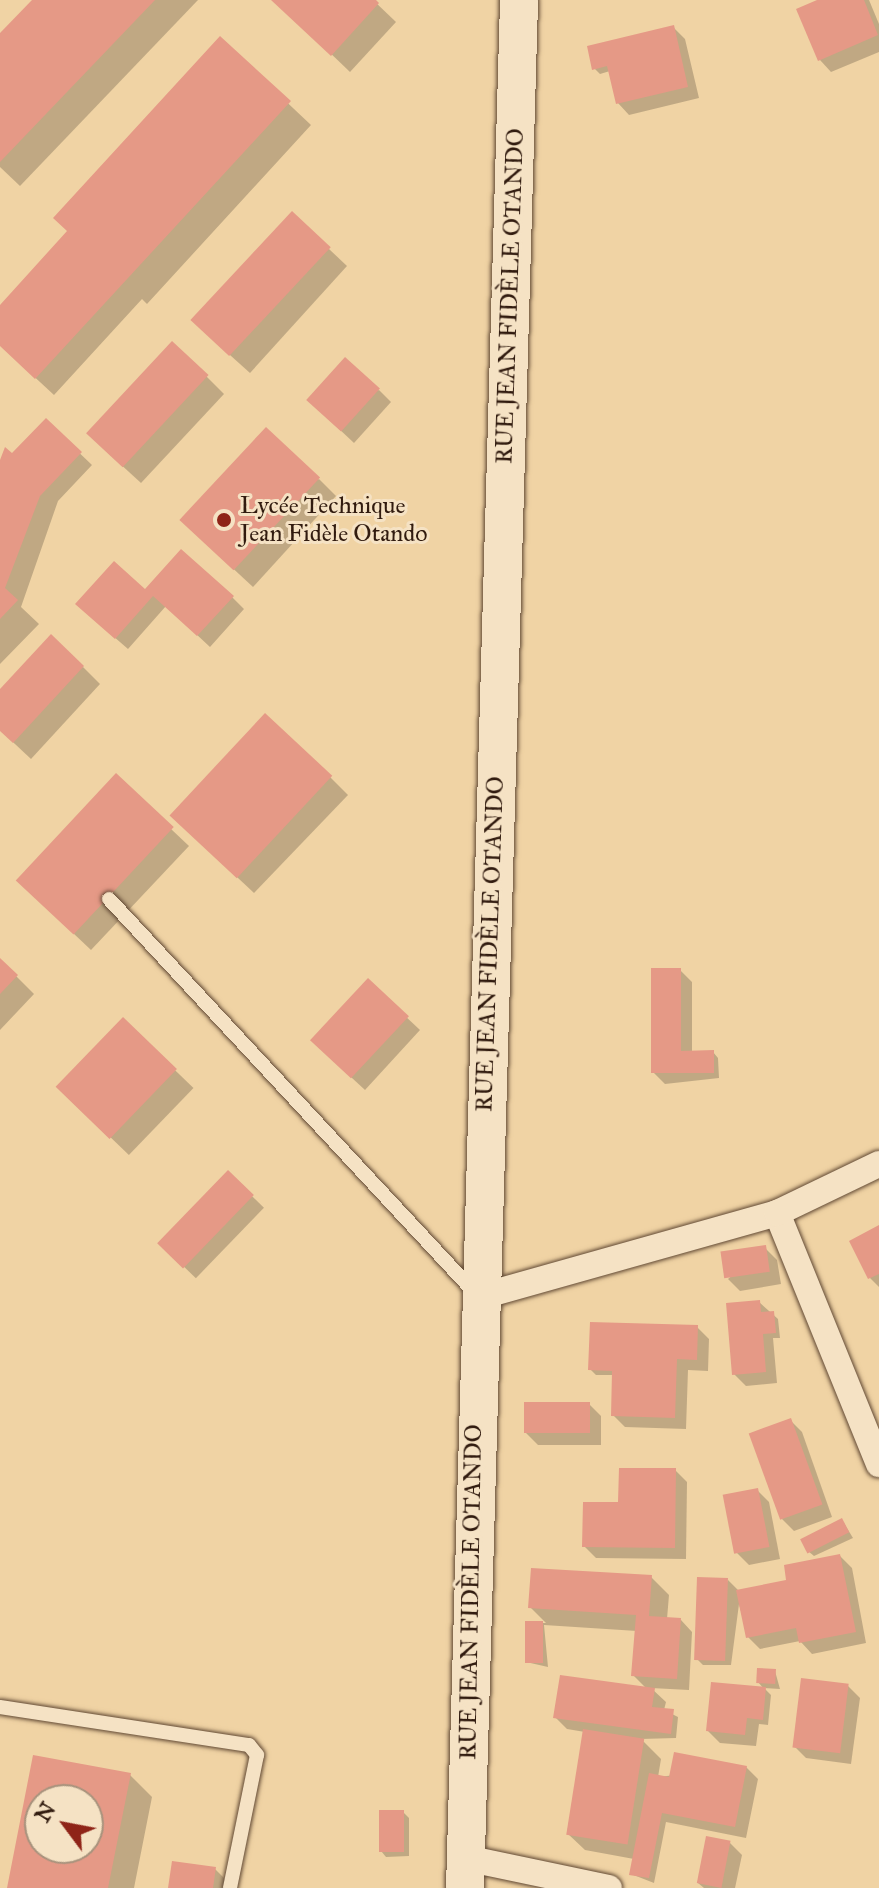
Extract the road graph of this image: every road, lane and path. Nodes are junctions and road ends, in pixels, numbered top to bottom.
1 (519, 0) edge
2 (109, 899) dead end
3 (879, 1164) edge
4 (777, 1213) junction
5 (479, 1297) junction
6 (879, 1464) edge
7 (0, 1707) edge
8 (465, 1873) edge
9 (230, 1888) edge
10 (609, 1888) edge

1 - 5 street, RUE JEAN FIDÈLE OTANDO
2 - 5 lane
3 - 4 street
4 - 5 street
4 - 6 street
5 - 8 street, RUE JEAN FIDÈLE OTANDO
7 - 9 lane
8 - 10 street

